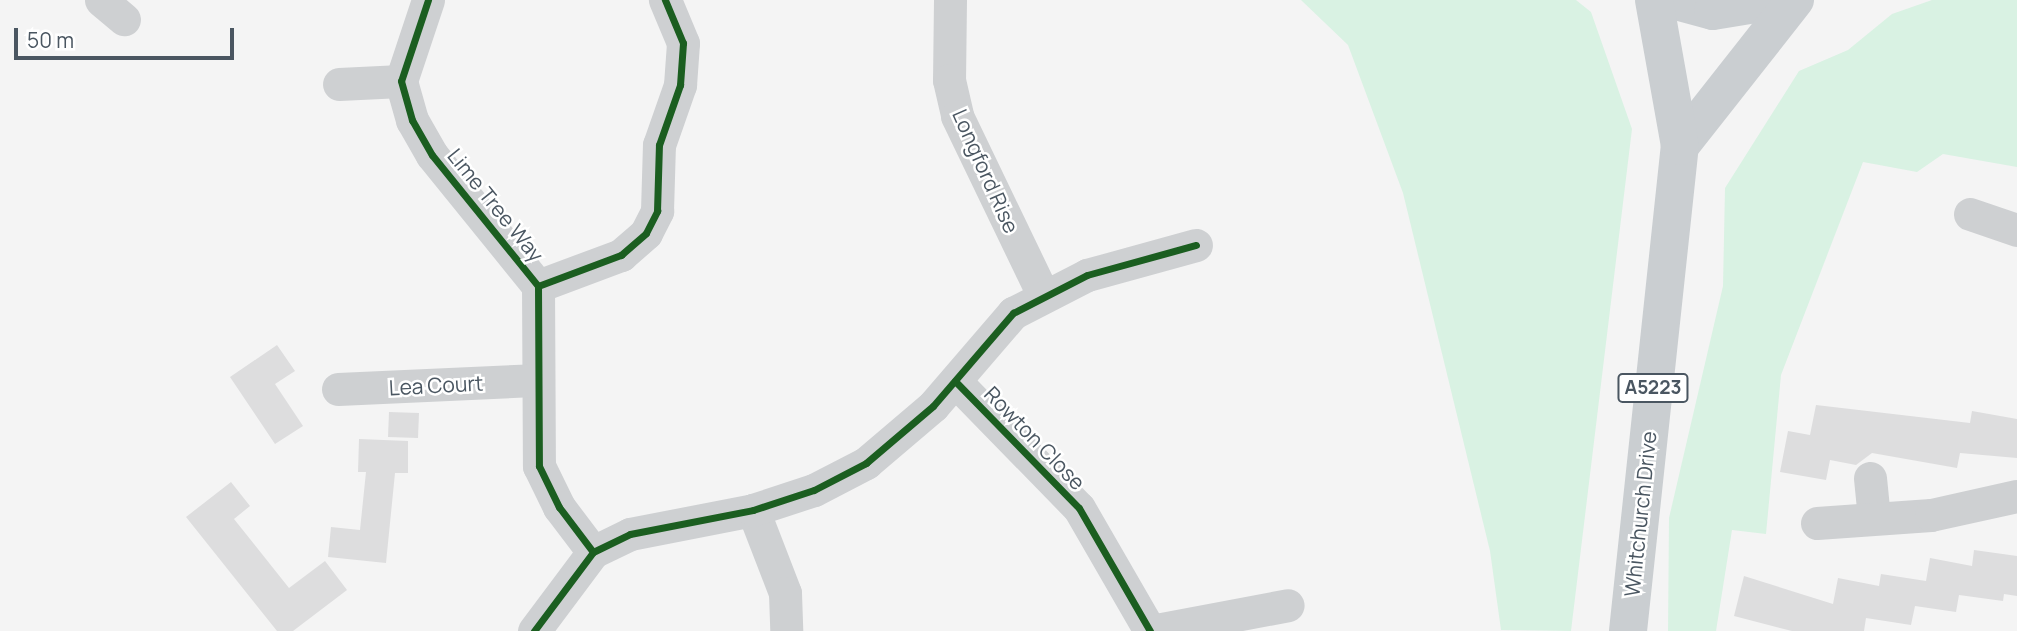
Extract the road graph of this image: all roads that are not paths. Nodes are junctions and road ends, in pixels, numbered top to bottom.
1 (428, 0) edge
2 (664, 0) edge
3 (950, 0) edge
4 (1654, 0) edge
5 (1672, 0) edge
6 (1780, 0) edge
7 (1795, 0) edge
8 (401, 81) junction
9 (339, 84) dead end
10 (1680, 146) junction
11 (1970, 214) dead end
12 (2017, 230) edge
13 (1196, 245) dead end
14 (538, 286) junction
15 (1043, 295) junction
16 (534, 380) junction
17 (955, 381) junction
18 (338, 389) dead end
19 (1870, 478) dead end
20 (2017, 496) edge
21 (752, 510) junction
22 (1874, 518) junction
23 (1817, 523) dead end
24 (593, 552) junction
25 (1288, 606) dead end
26 (534, 631) edge
27 (786, 631) edge
28 (1150, 631) edge
29 (1628, 631) edge

1 - 8 street
2 - 14 street
3 - 15 street, Longford Rise
4 - 10 main road, Whitchurch Drive / A5223
5 - 6 main road
7 - 10 main road
8 - 9 street
8 - 14 street, Lime Tree Way
10 - 29 main road, Whitchurch Drive / A5223
11 - 12 street
13 - 15 street
14 - 16 street, Lime Tree Way
15 - 17 street
16 - 18 street, Lea Court
16 - 24 street, Lime Tree Way
17 - 21 street
17 - 28 street, Rowton Close
19 - 22 street
20 - 22 street
21 - 24 street
21 - 27 street
22 - 23 street
24 - 26 street
25 - 28 street, Rowton Close

